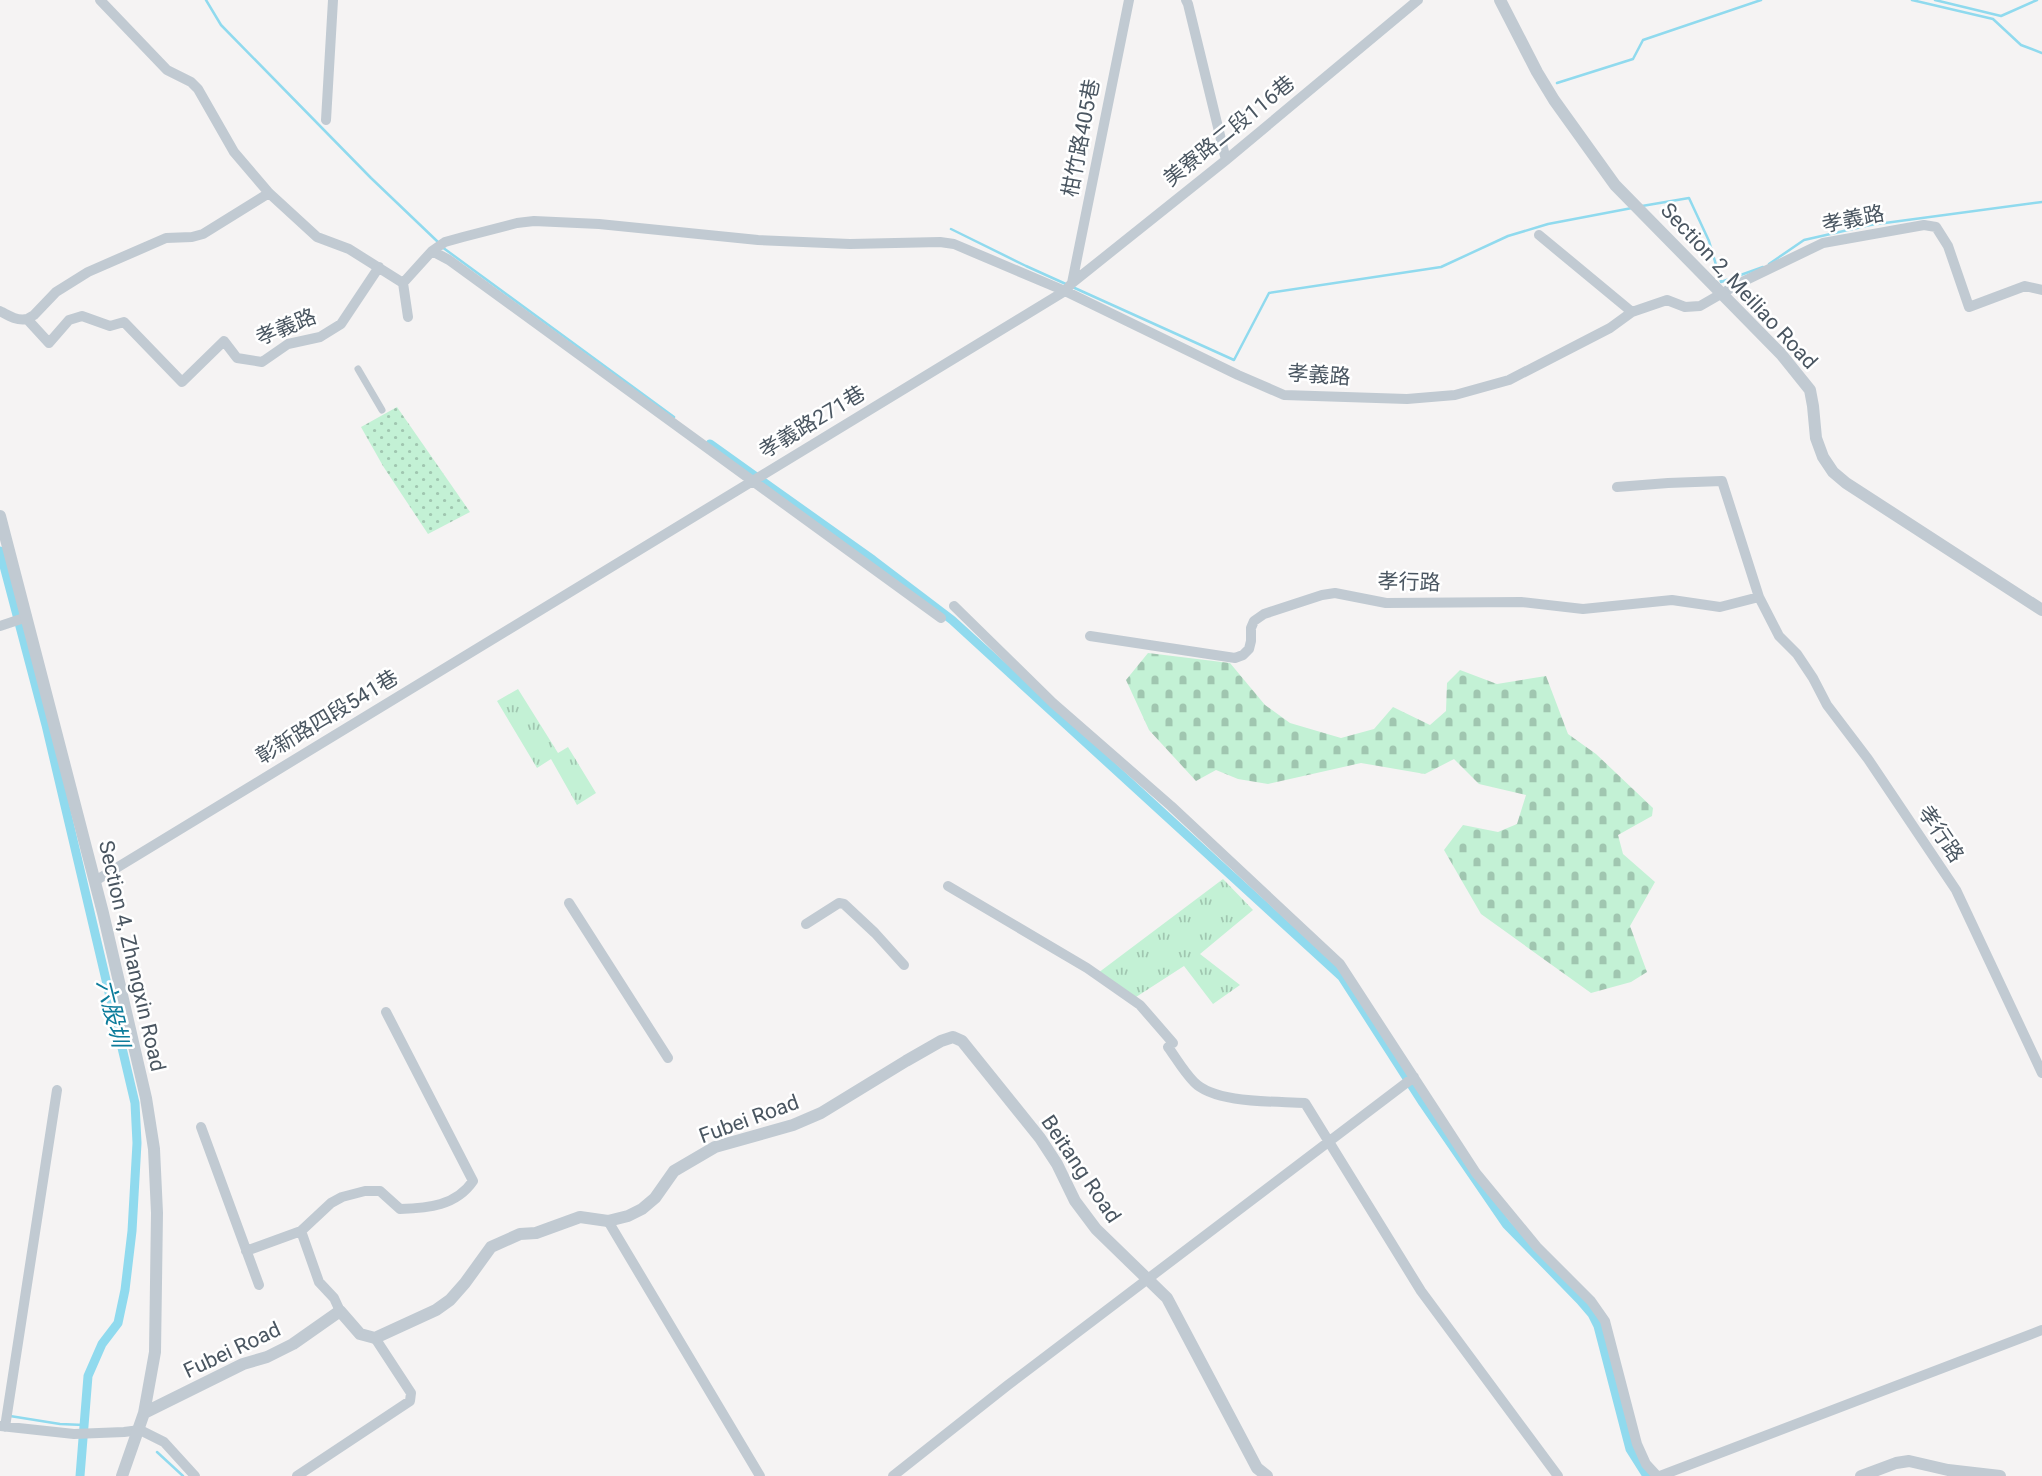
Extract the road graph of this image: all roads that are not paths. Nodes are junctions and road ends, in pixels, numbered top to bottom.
1 (100, 0) edge
2 (333, 0) edge
3 (1129, 0) edge
4 (1186, 0) edge
5 (1418, 0) edge
6 (1500, 0) edge
7 (326, 120) dead end
8 (1226, 160) junction
9 (269, 193) junction
10 (1538, 235) dead end
11 (432, 251) junction
12 (379, 267) junction
13 (402, 283) junction
14 (1068, 287) junction
15 (2042, 290) edge
16 (1723, 294) junction
17 (0, 311) edge
18 (1632, 312) junction
19 (408, 317) dead end
20 (27, 319) junction
21 (358, 369) dead end
22 (382, 410) dead end
23 (751, 481) junction
24 (1618, 487) dead end
25 (0, 516) edge
26 (579, 586) joint
27 (1759, 597) junction
28 (954, 606) dead end
29 (2042, 610) edge
30 (27, 617) junction
31 (941, 618) dead end
32 (3, 625) edge
33 (1090, 636) dead end
34 (95, 881) junction
35 (948, 886) dead end
36 (569, 903) dead end
37 (806, 924) dead end
38 (904, 965) dead end
39 (387, 1012) dead end
40 (668, 1058) dead end
41 (906, 1061) joint
42 (2042, 1073) edge
43 (1414, 1077) junction
44 (57, 1090) dead end
45 (201, 1127) dead end
46 (1329, 1142) junction
47 (608, 1221) junction
48 (301, 1231) junction
49 (246, 1251) junction
50 (1148, 1281) junction
51 (259, 1285) dead end
52 (340, 1311) junction
53 (2042, 1330) edge
54 (375, 1338) junction
55 (144, 1413) junction
56 (3, 1426) edge
57 (140, 1430) junction
58 (122, 1476) edge
59 (195, 1476) edge
60 (297, 1476) edge
61 (760, 1476) edge
62 (893, 1476) edge
63 (1266, 1476) edge
64 (1558, 1476) edge
65 (1659, 1476) edge
66 (1861, 1476) edge
67 (2000, 1476) edge

1 - 9 street
2 - 7 street
3 - 14 street, 柑竹路405巷
4 - 8 street
5 - 8 street, 美寮路二段116巷
6 - 16 street, Section 2, Meiliao Road
8 - 14 street, 美寮路二段116巷
9 - 12 street
9 - 20 street
10 - 18 street
11 - 13 street
11 - 14 street, 孝義路
11 - 23 street
12 - 13 street
12 - 20 street, 孝義路
13 - 19 street
14 - 18 street, 孝義路
14 - 23 street, 孝義路271巷
15 - 16 street, 孝義路
16 - 18 street, 孝義路
16 - 29 street, Section 2, Meiliao Road
17 - 20 street, 孝義路
21 - 22 street
23 - 26 street, 孝義路271巷
23 - 31 street
24 - 27 street, 孝行路
25 - 30 street, Section 4, Zhangxin Road
26 - 34 street, 彰新路四段541巷
27 - 33 street, 孝行路
27 - 42 street, 孝行路
28 - 43 street
30 - 32 street
30 - 34 street, Section 4, Zhangxin Road
34 - 55 street, Section 4, Zhangxin Road
35 - 46 street
36 - 40 street
37 - 38 street
39 - 48 street
41 - 47 street, Fubei Road
41 - 50 street, Beitang Road
43 - 46 street
43 - 65 street
44 - 56 street
45 - 49 street
46 - 50 street
46 - 64 street
47 - 54 street, Fubei Road
47 - 61 street
48 - 49 street
48 - 52 street
49 - 51 street
50 - 62 street
50 - 63 street, Beitang Road
52 - 54 street
52 - 55 street, Fubei Road
53 - 65 street
54 - 60 street
55 - 57 street, Section 4, Zhangxin Road
56 - 57 street
57 - 58 street, Section 4, Zhangxin Road
57 - 59 street
66 - 67 street

